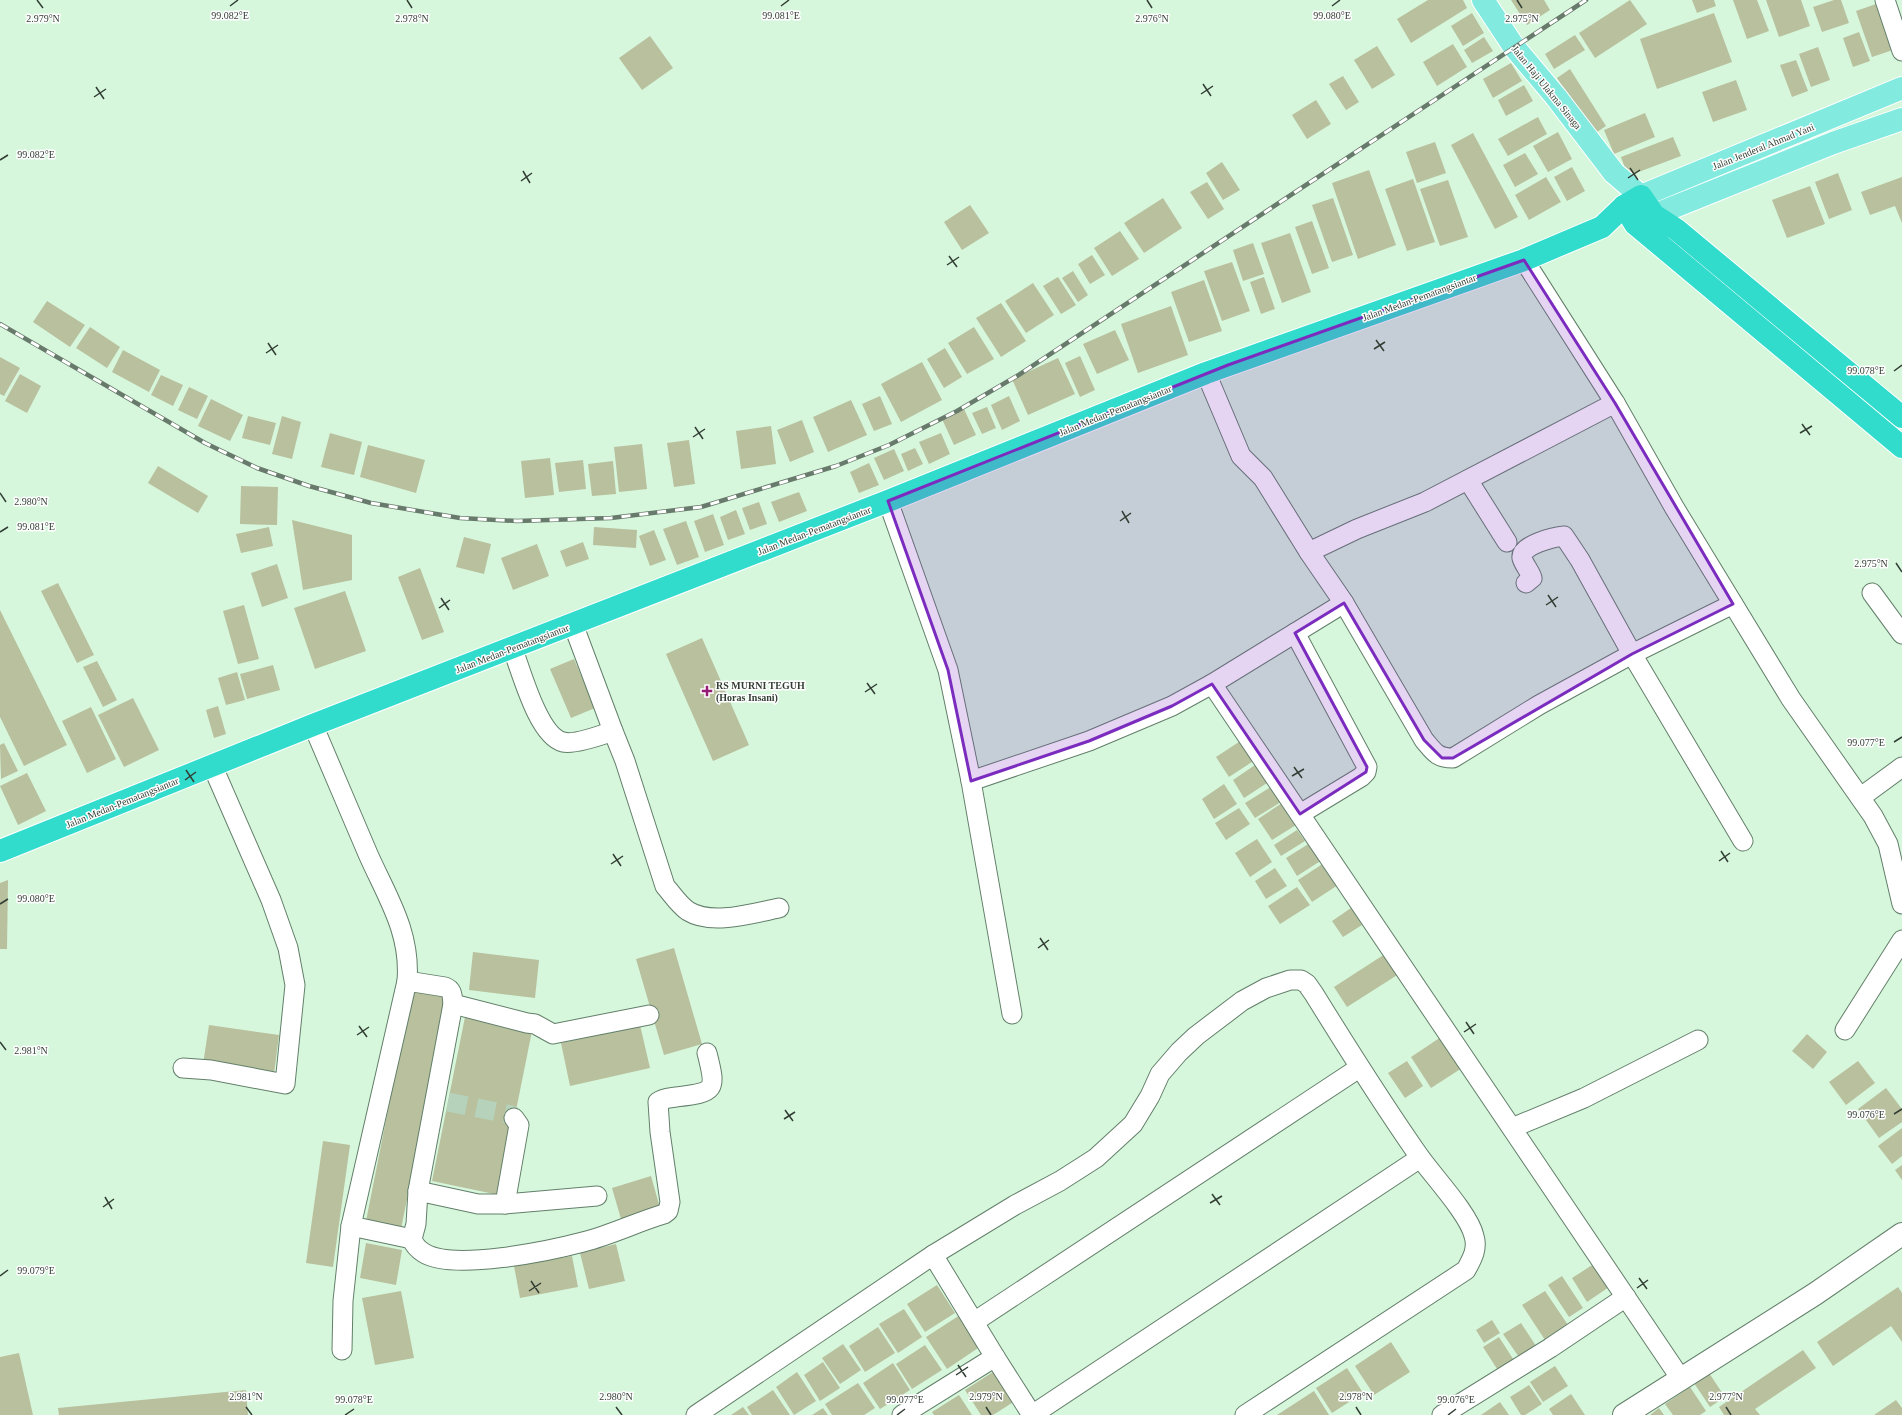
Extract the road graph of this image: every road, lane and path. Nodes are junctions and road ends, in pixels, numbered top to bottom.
1 (1483, 0) edge
2 (1884, 0) edge
3 (1902, 51) edge
4 (1902, 88) edge
5 (1902, 118) edge
6 (1638, 210) junction
7 (1524, 260) junction
8 (1206, 373) junction
9 (1615, 403) junction
10 (1902, 417) edge
11 (1902, 447) edge
12 (1468, 480) junction
13 (888, 501) junction
14 (1506, 542) dead end
15 (1309, 552) junction
16 (1526, 583) dead end
17 (1872, 593) dead end
18 (1344, 603) junction
19 (1733, 604) junction
20 (573, 624) junction
21 (1295, 633) junction
22 (1902, 634) edge
23 (512, 647) junction
24 (1632, 654) junction
25 (1212, 684) junction
26 (313, 724) junction
27 (613, 732) junction
28 (212, 765) junction
29 (1902, 767) edge
30 (971, 781) junction
31 (1861, 797) junction
32 (1300, 814) junction
33 (1743, 841) dead end
34 (0, 851) edge
35 (1902, 904) edge
36 (779, 908) dead end
37 (1902, 940) edge
38 (407, 981) junction
39 (453, 1004) junction
40 (1012, 1014) dead end
41 (649, 1015) dead end
42 (1845, 1030) dead end
43 (1698, 1040) dead end
44 (707, 1053) dead end
45 (183, 1068) dead end
46 (1359, 1068) junction
47 (514, 1118) dead end
48 (1512, 1128) junction
49 (1420, 1158) junction
50 (418, 1192) junction
51 (597, 1196) dead end
52 (505, 1204) junction
53 (351, 1226) junction
54 (1902, 1234) edge
55 (412, 1239) junction
56 (933, 1255) junction
57 (1626, 1297) junction
58 (974, 1322) junction
59 (342, 1350) dead end
60 (995, 1357) junction
61 (1681, 1379) junction
62 (696, 1415) edge
63 (902, 1415) edge
64 (1032, 1415) edge
65 (1245, 1415) edge
66 (1442, 1415) edge
67 (1624, 1415) edge

1 - 6 main road, Jalan Haji Ulakma Sinaga
2 - 3 street
4 - 6 main road, Jalan Jenderal Ahmad Yani
5 - 6 main road
6 - 7 highway, Jalan Medan-Pematangsiantar
6 - 10 highway
6 - 11 highway
7 - 8 highway, Jalan Medan-Pematangsiantar
7 - 9 street
8 - 13 highway, Jalan Medan-Pematangsiantar
8 - 15 street
9 - 12 street
9 - 19 street
12 - 14 street
12 - 15 street
13 - 20 highway, Jalan Medan-Pematangsiantar
13 - 30 street
15 - 18 street
16 - 24 street
17 - 22 street
18 - 21 street
18 - 24 street
19 - 24 street
19 - 31 street
20 - 23 highway, Jalan Medan-Pematangsiantar
20 - 27 street
21 - 25 street
21 - 32 street
23 - 26 highway, Jalan Medan-Pematangsiantar
23 - 27 street
24 - 33 street
25 - 30 street
25 - 32 street
26 - 28 highway, Jalan Medan-Pematangsiantar
26 - 38 street
27 - 36 street
28 - 34 highway, Jalan Medan-Pematangsiantar
28 - 45 street
29 - 31 street
30 - 40 street
31 - 35 street
32 - 48 street
37 - 42 street
38 - 39 street
38 - 53 street
39 - 41 street
39 - 50 street
43 - 48 street
44 - 55 street
46 - 49 street
46 - 56 street
46 - 58 street
47 - 52 street
48 - 57 street
49 - 64 street
49 - 65 street
50 - 52 street
50 - 55 street
51 - 52 street
53 - 55 street
53 - 59 street
54 - 61 street
56 - 58 street
56 - 62 street
57 - 61 street
57 - 66 street
58 - 60 street
60 - 63 street
60 - 64 street
61 - 67 street

